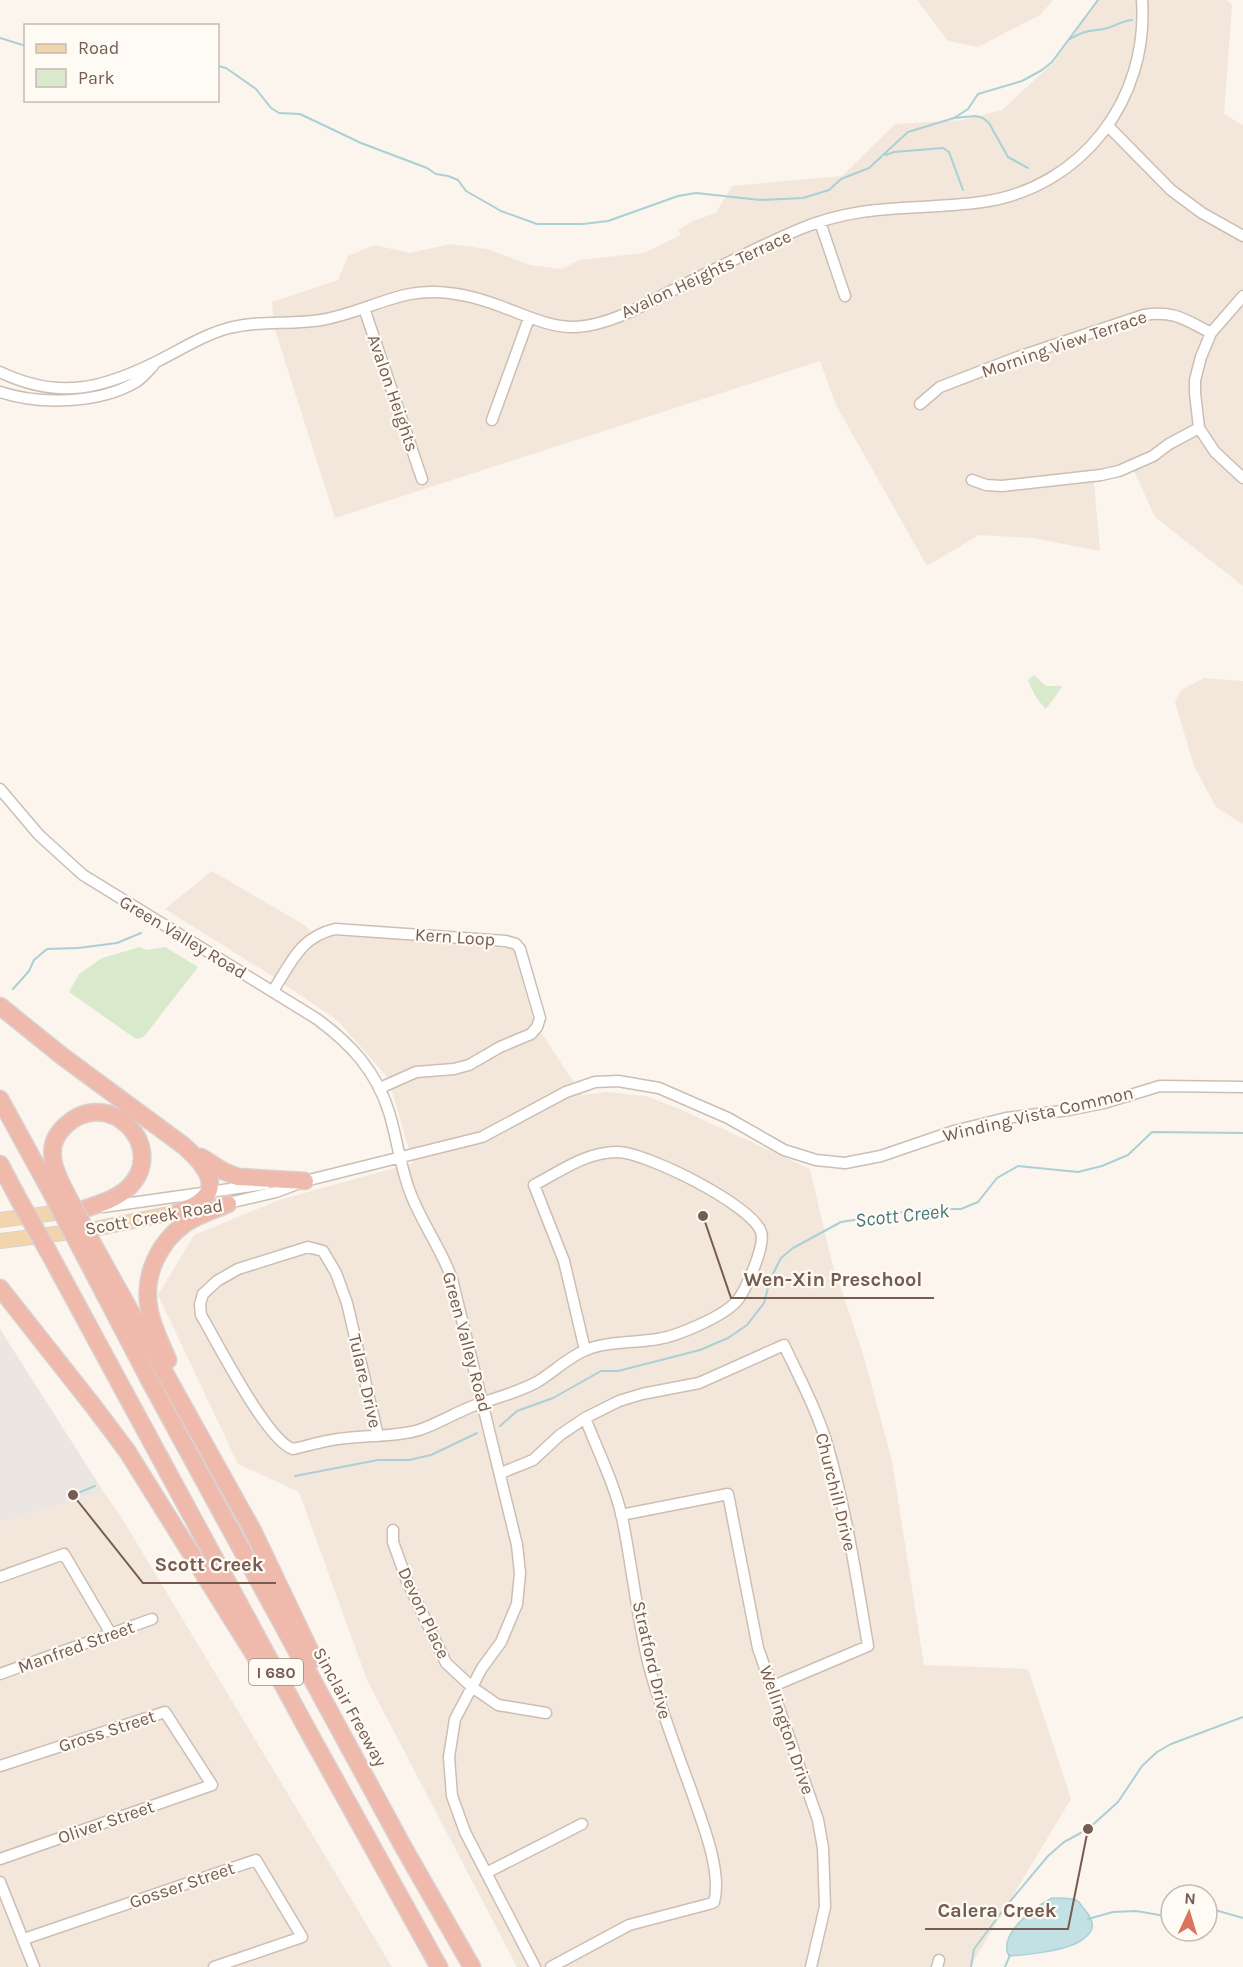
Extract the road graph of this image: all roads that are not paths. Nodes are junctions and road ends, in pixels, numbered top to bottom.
1 (1143, 0) edge
2 (1108, 127) junction
3 (820, 222) junction
4 (1243, 236) edge
5 (845, 296) dead end
6 (1243, 296) edge
7 (364, 308) junction
8 (529, 318) junction
9 (1211, 333) junction
10 (160, 360) junction
11 (0, 372) edge
12 (0, 392) edge
13 (920, 404) dead end
14 (492, 420) dead end
15 (1199, 428) junction
16 (422, 478) dead end
17 (1243, 478) edge
18 (972, 480) dead end
19 (0, 789) edge
20 (273, 992) junction
21 (0, 1006) edge
22 (1243, 1087) edge
23 (381, 1088) junction
24 (566, 1092) joint
25 (0, 1099) edge
26 (184, 1146) junction
27 (400, 1157) junction
28 (0, 1164) edge
29 (0, 1181) edge
30 (305, 1181) junction
31 (207, 1192) junction
32 (59, 1193) junction
33 (15, 1201) junction
34 (228, 1204) junction
35 (82, 1210) junction
36 (178, 1212) junction
37 (0, 1220) edge
38 (0, 1241) edge
39 (88, 1247) junction
40 (0, 1288) edge
41 (68, 1295) junction
42 (585, 1350) junction
43 (483, 1403) junction
44 (585, 1418) junction
45 (378, 1436) junction
46 (216, 1461) junction
47 (501, 1473) junction
48 (621, 1515) junction
49 (393, 1530) dead end
50 (0, 1576) edge
51 (152, 1619) dead end
52 (111, 1634) junction
53 (0, 1674) edge
54 (275, 1687) junction
55 (472, 1687) junction
56 (771, 1687) junction
57 (546, 1713) dead end
58 (337, 1722) junction
59 (0, 1766) edge
60 (212, 1785) joint
61 (582, 1824) dead end
62 (0, 1859) edge
63 (486, 1873) junction
64 (0, 1882) edge
65 (24, 1940) junction
66 (34, 1967) edge
67 (214, 1967) edge
68 (428, 1967) edge
69 (440, 1967) edge
70 (472, 1967) edge
71 (535, 1967) edge
72 (551, 1967) edge
73 (811, 1967) edge

1 - 2 street, Avalon Heights Terrace
2 - 3 street, Avalon Heights Terrace
2 - 4 street
3 - 5 street
3 - 8 street, Avalon Heights Terrace
6 - 9 street
7 - 8 street, Avalon Heights Terrace
7 - 10 street, Avalon Heights Terrace
7 - 16 street, Avalon Heights
8 - 14 street
9 - 13 street, Morning View Terrace
9 - 15 street
10 - 11 street, Avalon Heights Terrace
10 - 12 street, Avalon Heights Terrace
15 - 17 street
15 - 18 street
19 - 20 street, Green Valley Road
20 - 23 street, Green Valley Road
20 - 23 street, Kern Loop
21 - 26 highway
22 - 24 street, Winding Vista Common
23 - 27 street, Green Valley Road
24 - 27 street, Scott Creek Road
25 - 32 highway
26 - 30 highway
26 - 31 highway
27 - 30 street, Scott Creek Road
27 - 43 street, Green Valley Road
28 - 33 highway, I 680
29 - 33 highway, I 680
30 - 31 street, Scott Creek Road
30 - 34 street, Scott Creek Road
31 - 35 street, Scott Creek Road
31 - 36 highway
32 - 35 highway
32 - 39 highway, bridge
33 - 41 highway, I 680
34 - 36 street, Scott Creek Road
34 - 46 highway
35 - 37 main road, Scott Creek Road
36 - 38 main road, Scott Creek Road
39 - 46 highway
39 - 58 highway, Sinclair Freeway / I 680
40 - 54 highway
41 - 54 highway, I 680
41 - 69 highway, I 680
42 - 42 street
42 - 43 street
43 - 45 street
43 - 47 street, Green Valley Road
44 - 47 street
44 - 48 street, Stratford Drive
44 - 56 street, Churchill Drive
45 - 45 street, Tulare Drive
46 - 58 highway
47 - 55 street, Green Valley Road
48 - 56 street, Wellington Drive
48 - 72 street, Stratford Drive
49 - 55 street, Devon Place
50 - 52 street
51 - 52 street, Manfred Street
52 - 53 street, Manfred Street
54 - 68 highway, I 680
55 - 57 street, Devon Place
55 - 63 street, Green Valley Road
56 - 73 street, Wellington Drive
58 - 70 highway, Sinclair Freeway / I 680
59 - 60 street, Gross Street
60 - 62 street, Oliver Street
61 - 63 street
63 - 71 street, Green Valley Road
64 - 65 street
65 - 66 street
65 - 67 street, Gosser Street

